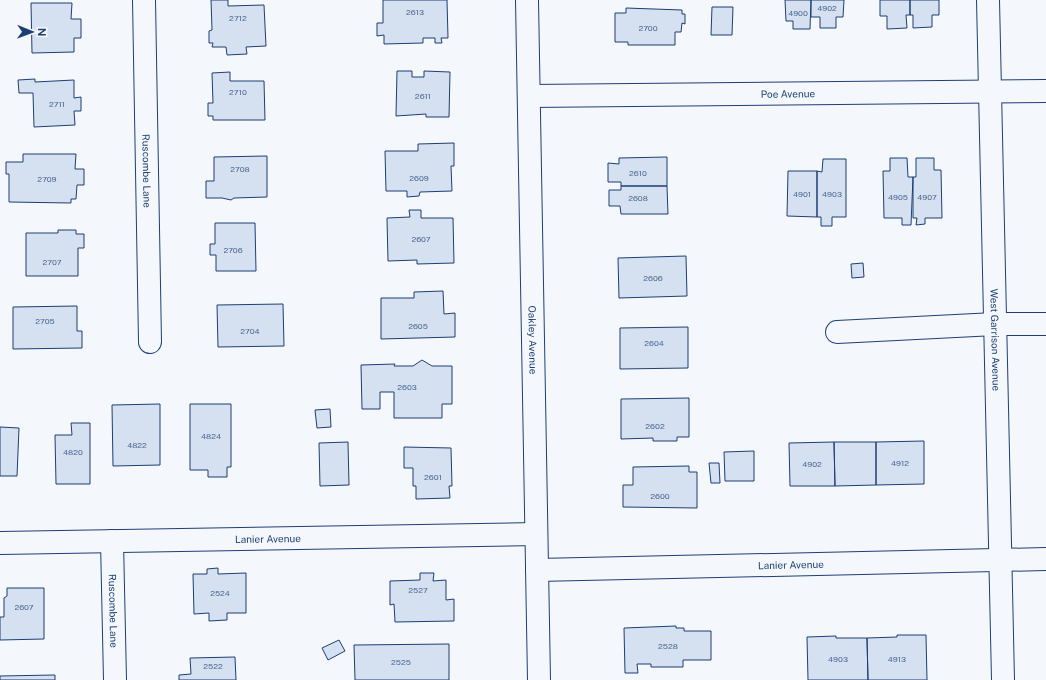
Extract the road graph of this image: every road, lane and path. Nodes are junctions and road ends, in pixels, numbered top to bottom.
1 (144, 0) edge
2 (527, 0) edge
3 (988, 0) edge
4 (1046, 91) edge
5 (990, 92) junction
6 (529, 96) junction
7 (995, 324) junction
8 (1046, 324) edge
9 (837, 332) dead end
10 (150, 342) dead end
11 (536, 534) junction
12 (112, 541) junction
13 (0, 543) edge
14 (1046, 559) edge
15 (1000, 560) junction
16 (537, 570) junction
17 (115, 680) edge
18 (539, 680) edge
19 (1003, 680) edge

1 - 10 street, Ruscombe Lane
2 - 6 street, Oakley Avenue
3 - 5 street, West Garrison Avenue
4 - 5 street, Poe Avenue
5 - 6 street, Poe Avenue
5 - 7 street, West Garrison Avenue
6 - 11 street, Oakley Avenue
7 - 8 street
7 - 9 street
7 - 15 street, West Garrison Avenue
11 - 12 street, Lanier Avenue
11 - 16 street, Oakley Avenue
12 - 13 street, Lanier Avenue
12 - 17 street, Ruscombe Lane
14 - 15 street, Lanier Avenue
15 - 16 street, Lanier Avenue
15 - 19 street, West Garrison Avenue
16 - 18 street, Oakley Avenue

